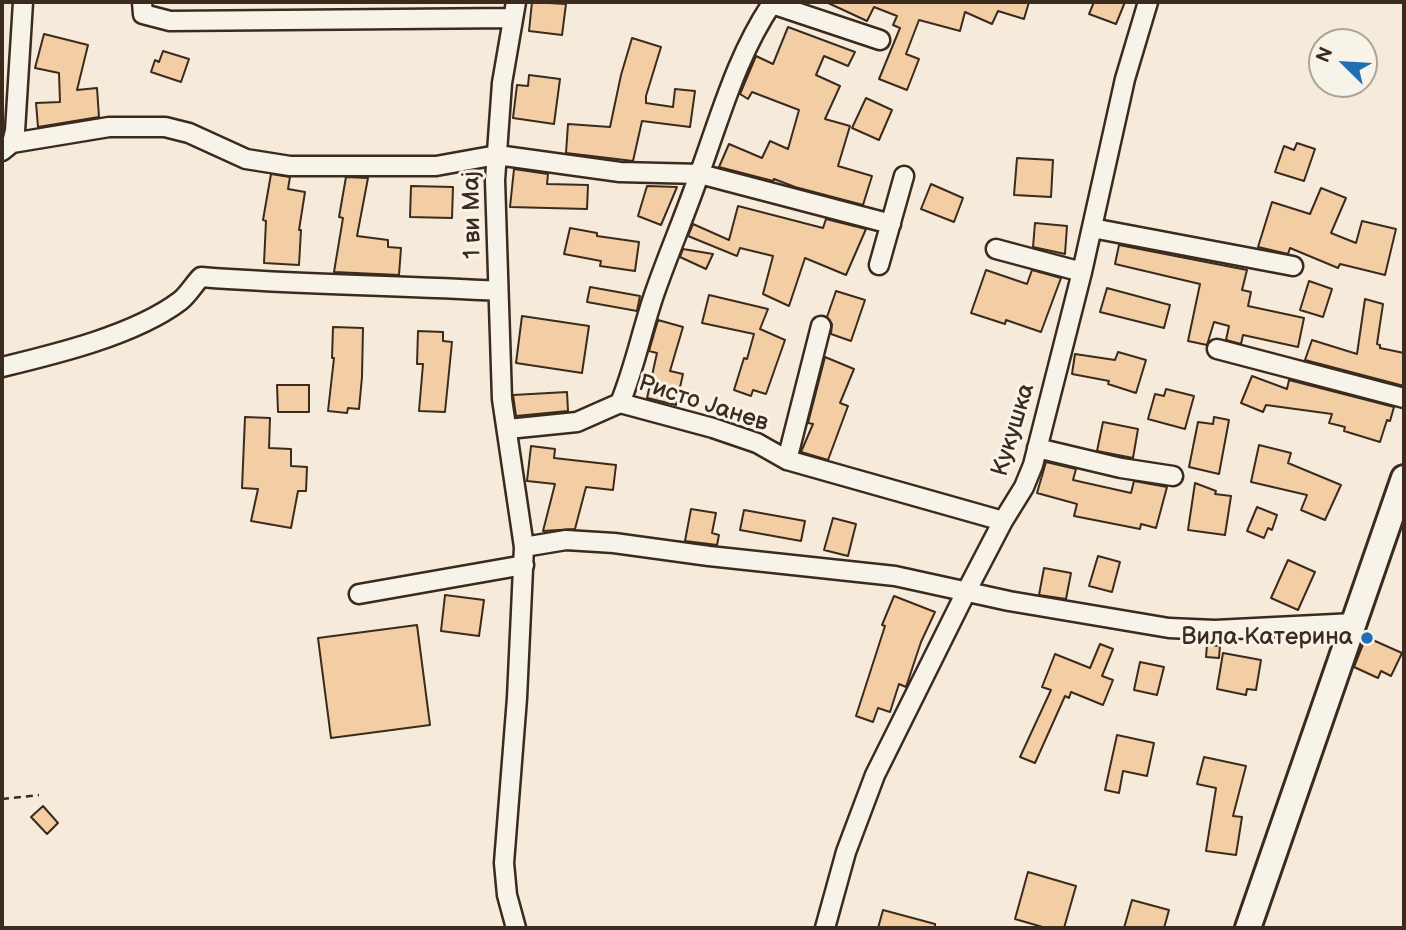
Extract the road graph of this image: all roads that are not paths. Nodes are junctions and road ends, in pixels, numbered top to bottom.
1 (23, 2) edge
2 (142, 2) edge
3 (1148, 2) edge
4 (772, 3) edge
5 (514, 10) edge
6 (880, 40) dead end
7 (7, 147) edge
8 (497, 155) junction
9 (700, 174) junction
10 (904, 176) dead end
11 (891, 224) junction
12 (1092, 228) junction
13 (996, 249) dead end
14 (879, 265) dead end
15 (1293, 266) dead end
16 (1082, 272) junction
17 (498, 290) junction
18 (821, 326) dead end
19 (1217, 349) dead end
20 (2, 367) edge
21 (1404, 398) edge
22 (620, 403) junction
23 (508, 429) junction
24 (1037, 448) junction
25 (787, 460) junction
26 (1173, 476) dead end
27 (1404, 478) edge
28 (1003, 521) junction
29 (524, 556) junction
30 (966, 592) junction
31 (359, 594) dead end
32 (1355, 624) junction
33 (516, 928) edge
34 (825, 928) edge
35 (1248, 928) edge

1 - 7 street
2 - 5 street
3 - 12 street, Кукушка
4 - 6 street
4 - 9 street, Ристо Јанев
5 - 8 street, 1 ви Мај
7 - 8 street
8 - 9 street
8 - 17 street, 1 ви Мај
9 - 11 street
9 - 22 street, Ристо Јанев
10 - 11 street
11 - 14 street
12 - 15 street
12 - 16 street, Кукушка
13 - 16 street
16 - 24 street, Кукушка
17 - 20 street
17 - 23 street, 1 ви Мај
18 - 25 street
19 - 21 street
22 - 23 street
22 - 25 street, Ристо Јанев
23 - 29 street, 1 ви Мај
24 - 26 street
24 - 28 street, Кукушка
25 - 28 street, Ристо Јанев
27 - 32 main road
28 - 30 street, Кукушка
29 - 30 street
29 - 31 street
29 - 33 street, 1 ви Мај
30 - 32 street
30 - 34 street, Кукушка
32 - 35 main road

